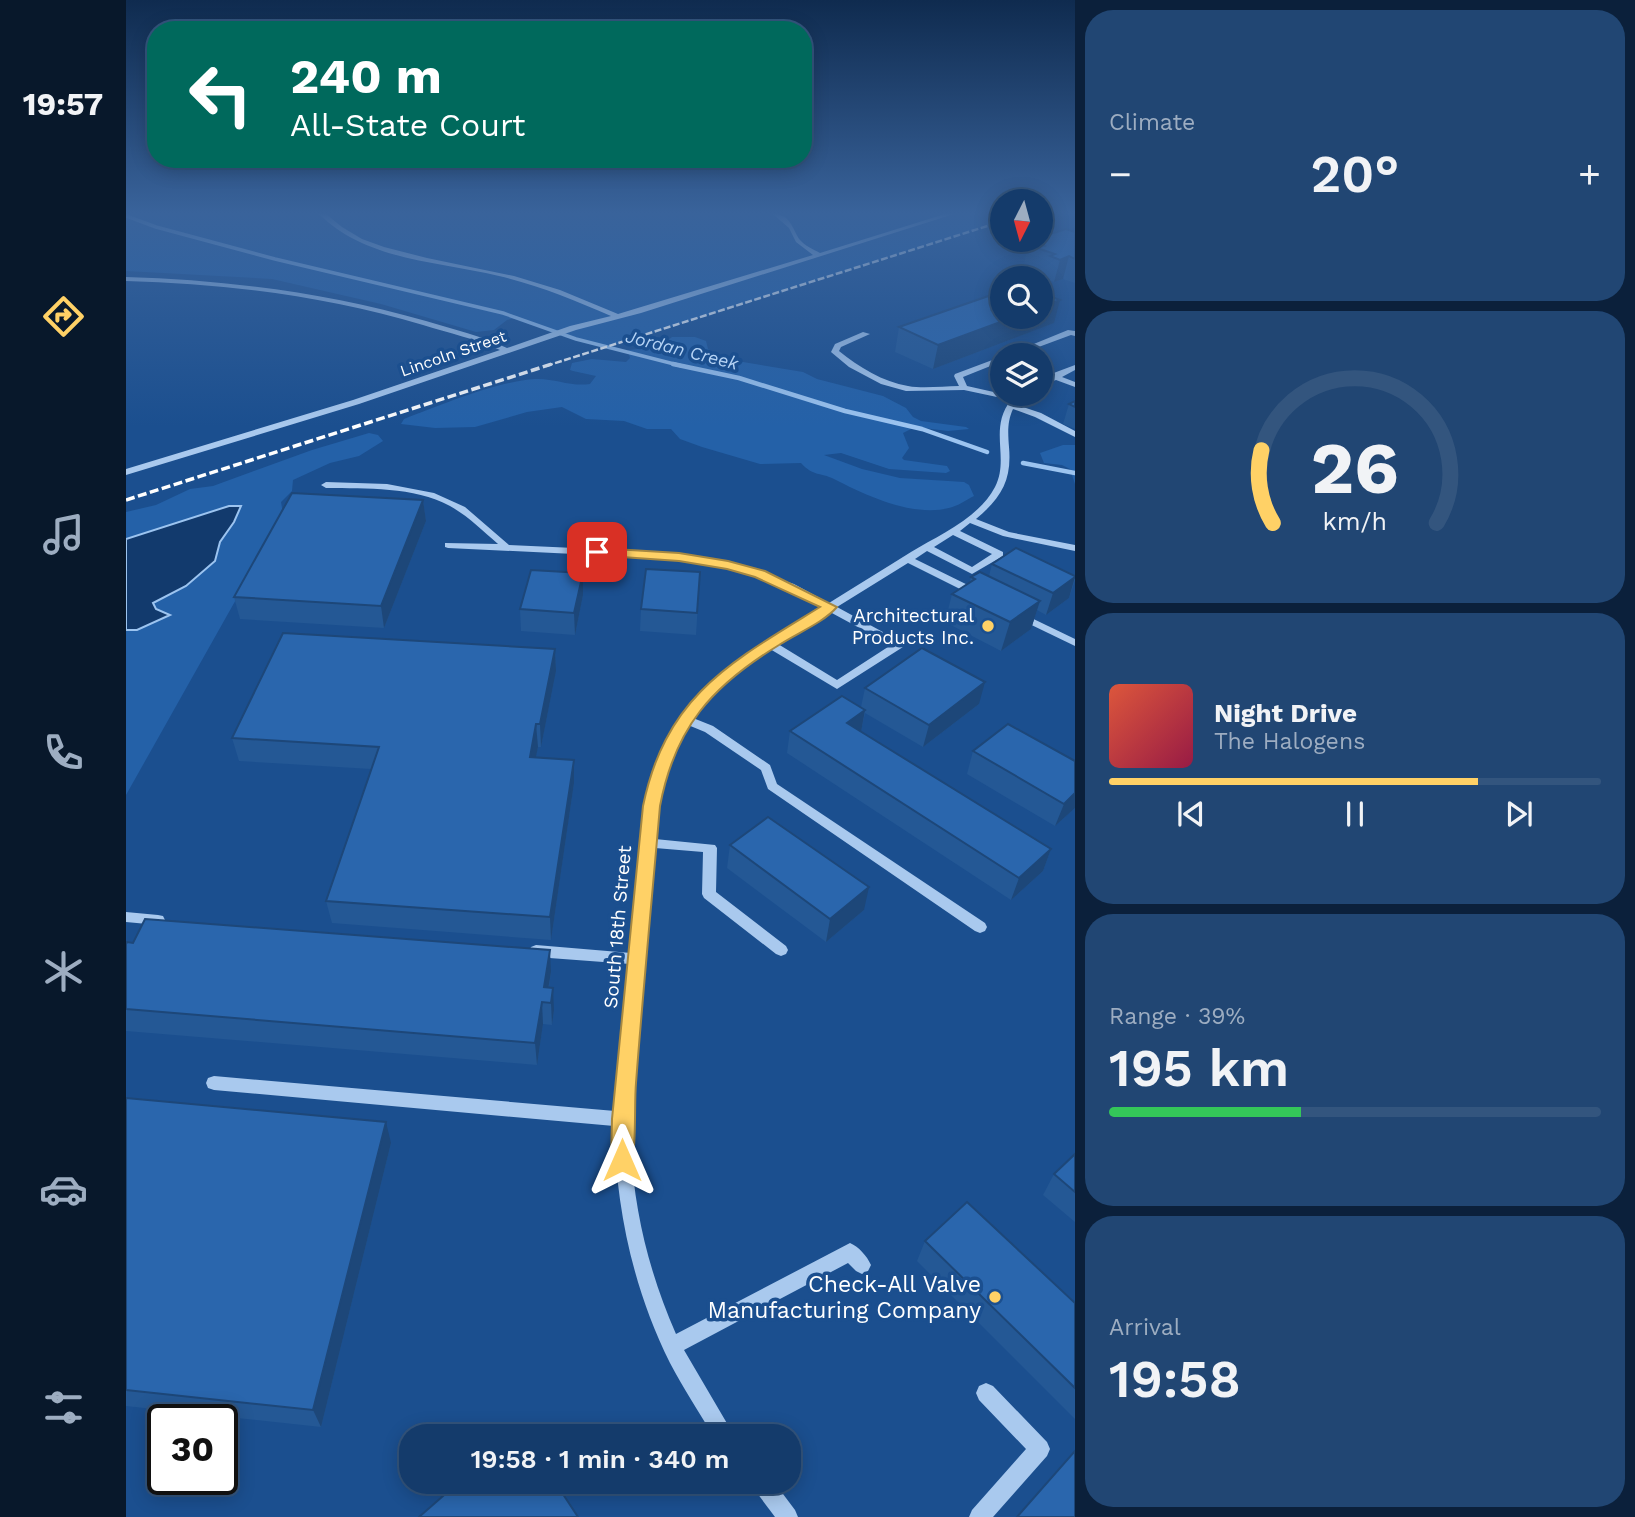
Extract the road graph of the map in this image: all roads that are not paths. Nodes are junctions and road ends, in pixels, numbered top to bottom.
1 (222, 285) edge
2 (537, 285) edge
3 (720, 285) edge
4 (618, 316) junction
5 (866, 334) dead end
6 (1075, 334) edge
7 (1043, 343) edge
8 (505, 350) junction
9 (990, 363) edge
10 (1075, 367) edge
11 (1054, 376) joint
12 (1075, 385) edge
13 (964, 388) junction
14 (990, 394) edge
15 (1014, 406) edge
16 (1026, 406) edge
17 (1075, 434) edge
18 (126, 472) edge
19 (326, 485) dead end
20 (970, 520) junction
21 (953, 531) junction
22 (932, 543) junction
23 (448, 545) dead end
24 (506, 547) junction
25 (1075, 548) edge
26 (620, 553) junction
27 (999, 554) junction
28 (907, 559) junction
29 (1010, 559) edge
30 (617, 576) dead end
31 (991, 601) edge
32 (831, 607) junction
33 (1003, 607) edge
34 (1075, 643) edge
35 (770, 644) junction
36 (685, 719) junction
37 (648, 843) junction
38 (126, 918) edge
39 (167, 921) edge
40 (980, 927) dead end
41 (526, 950) edge
42 (781, 950) dead end
43 (637, 959) junction
44 (214, 1083) dead end
45 (622, 1119) junction
46 (862, 1265) dead end
47 (672, 1346) junction
48 (986, 1393) dead end
49 (717, 1424) edge
50 (770, 1494) edge
51 (788, 1517) edge
52 (979, 1517) edge

1 - 8 street
2 - 4 street
3 - 4 street, Lincoln Street
4 - 8 street, Lincoln Street
5 - 13 street
6 - 7 street
8 - 18 street, Lincoln Street
9 - 13 street
10 - 11 street
11 - 12 street
13 - 14 street
15 - 20 street, South 18th Street
16 - 17 street
19 - 24 street
20 - 21 street, South 18th Street
20 - 25 street
21 - 22 street, South 18th Street
21 - 27 street
22 - 27 street
22 - 28 street, South 18th Street
23 - 24 street
24 - 26 street
26 - 30 street
26 - 32 street
27 - 29 street
28 - 31 street
28 - 32 street, South 18th Street
32 - 35 street, South 18th Street
32 - 35 lane
33 - 34 street
35 - 36 street, South 18th Street
36 - 37 street, South 18th Street
36 - 40 street
37 - 42 street
37 - 43 street, South 18th Street
38 - 39 street
41 - 43 street
43 - 45 street, South 18th Street
44 - 45 street
45 - 47 street, South 18th Street
46 - 47 street
47 - 49 street, South 18th Street
48 - 52 street
50 - 51 street

